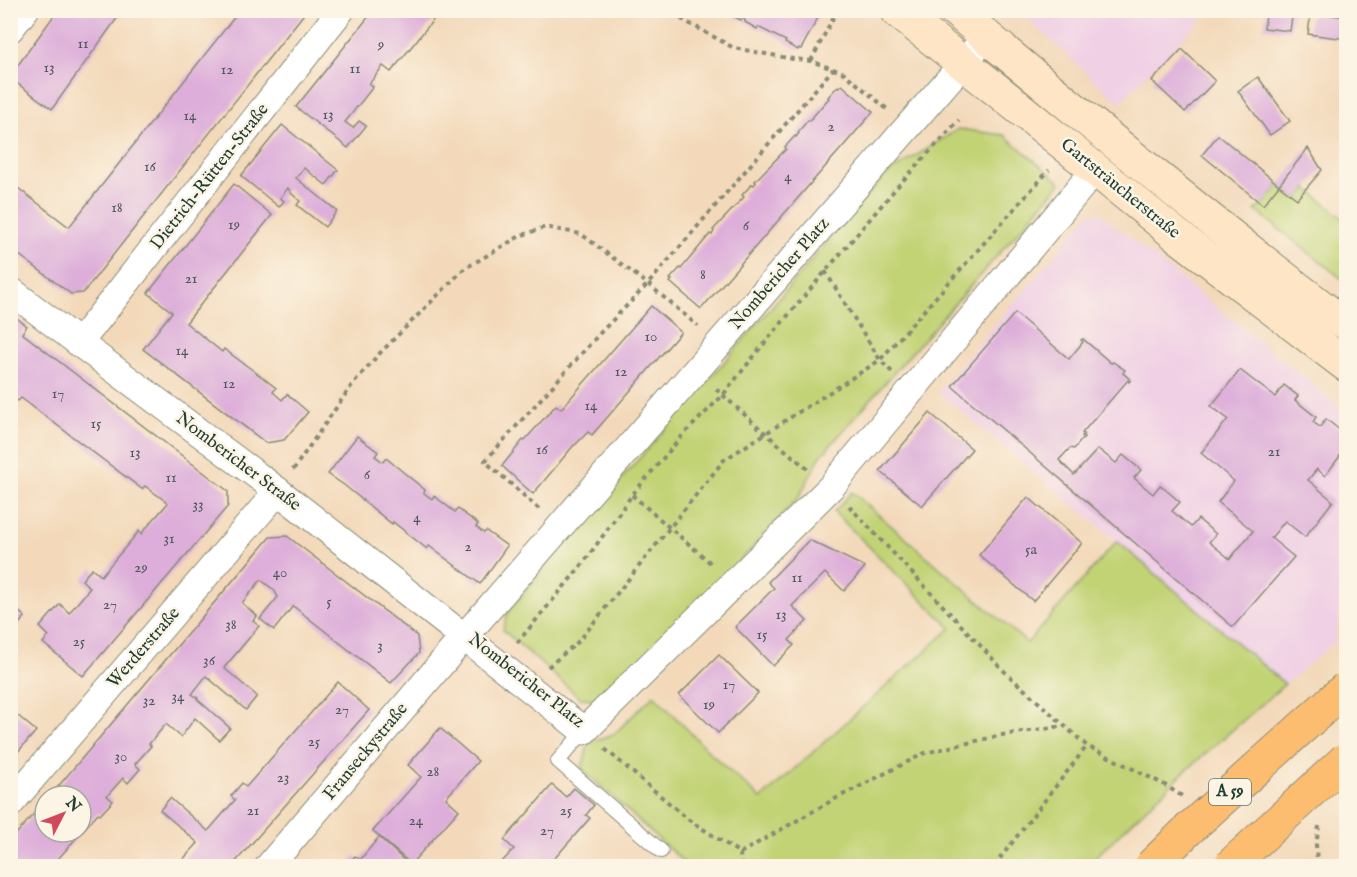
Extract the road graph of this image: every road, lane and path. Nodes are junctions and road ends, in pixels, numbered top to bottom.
1 (25, 10) edge
2 (341, 10) edge
3 (665, 10) edge
4 (837, 10) edge
5 (896, 10) edge
6 (955, 10) edge
7 (10, 29) edge
8 (986, 37) junction
9 (811, 60) junction
10 (964, 63) junction
11 (833, 69) junction
12 (959, 120) dead end
13 (909, 126) junction
14 (1052, 167) dead end
15 (1095, 170) junction
16 (807, 243) junction
17 (826, 273) junction
18 (648, 284) junction
19 (10, 290) edge
20 (1347, 323) edge
21 (79, 343) junction
22 (720, 344) junction
23 (880, 360) junction
24 (1347, 365) edge
25 (695, 371) junction
26 (911, 392) junction
27 (723, 395) junction
28 (765, 434) junction
29 (607, 473) junction
30 (831, 487) junction
31 (278, 491) junction
32 (632, 495) junction
33 (559, 528) junction
34 (671, 528) junction
35 (734, 583) junction
36 (464, 637) junction
37 (499, 664) junction
38 (527, 686) junction
39 (1347, 688) edge
40 (1065, 726) junction
41 (584, 731) junction
42 (1087, 746) junction
43 (1346, 759) edge
44 (1182, 796) dead end
45 (10, 804) edge
46 (661, 852) dead end
47 (740, 853) junction
48 (269, 867) edge
49 (741, 867) edge
50 (994, 867) edge
51 (1150, 867) edge
52 (1230, 867) edge

1 - 7 street
2 - 21 street, Dietrich-Rütten-Straße
3 - 9 path
4 - 9 path
5 - 10 street, Gartsträucherstraße
6 - 8 street, Gartsträucherstraße
8 - 10 street, Nombericher Platz
8 - 20 street, Gartsträucherstraße
9 - 11 path
10 - 13 street, Nombericher Platz
10 - 15 street, Gartsträucherstraße
11 - 13 path
11 - 18 path
12 - 17 path
13 - 16 street, Nombericher Platz
14 - 23 path
15 - 24 street, Gartsträucherstraße
15 - 26 street, Nombericher Platz
16 - 17 path
16 - 22 street, Nombericher Platz
17 - 23 path
17 - 27 path
18 - 22 path
18 - 31 path
18 - 33 path
19 - 21 street, Nombericher Straße
21 - 31 street, Nombericher Straße
22 - 25 street, Nombericher Platz
23 - 26 path
23 - 28 path
25 - 27 path
25 - 29 street, Nombericher Platz
26 - 30 street, Nombericher Platz
27 - 28 path
27 - 32 path
28 - 30 path
28 - 34 path
29 - 32 path
29 - 33 street, Nombericher Platz
30 - 35 street, Nombericher Platz
30 - 40 path
31 - 36 street, Nombericher Straße
31 - 45 street, Werderstraße
32 - 34 path
32 - 37 path
33 - 36 street, Nombericher Platz
34 - 35 path
34 - 38 path
35 - 41 street, Nombericher Platz
36 - 37 street, Nombericher Platz
36 - 48 street, Franseckystraße
37 - 38 street, Nombericher Platz
38 - 41 street, Nombericher Platz
39 - 51 highway, A 59, bridge
40 - 42 path
40 - 47 path
41 - 46 lane
41 - 47 path
42 - 44 path
42 - 50 path
43 - 52 highway, bridge
47 - 49 path

